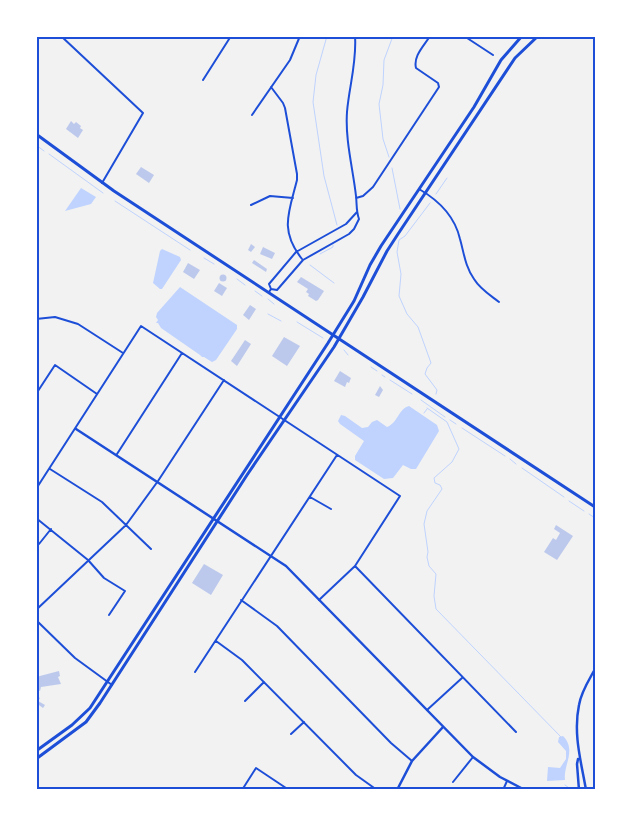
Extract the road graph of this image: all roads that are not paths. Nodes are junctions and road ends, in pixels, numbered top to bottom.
1 (61, 36) edge
2 (232, 36) edge
3 (300, 36) edge
4 (355, 36) edge
5 (430, 36) edge
6 (464, 36) edge
7 (522, 36) edge
8 (538, 36) edge
9 (493, 56) dead end
10 (203, 80) dead end
11 (271, 88) junction
12 (252, 115) dead end
13 (459, 129) junction
14 (36, 134) edge
15 (464, 134) junction
16 (102, 183) junction
17 (419, 189) junction
18 (425, 192) junction
19 (293, 198) junction
20 (356, 198) junction
21 (251, 205) dead end
22 (357, 212) junction
23 (296, 252) junction
24 (303, 260) junction
25 (270, 290) junction
26 (499, 302) dead end
27 (36, 319) edge
28 (333, 334) junction
29 (340, 338) junction
30 (123, 353) junction
31 (182, 353) junction
32 (224, 380) junction
33 (36, 393) edge
34 (97, 394) junction
35 (280, 417) junction
36 (284, 420) junction
37 (76, 428) junction
38 (117, 454) junction
39 (337, 455) junction
40 (50, 469) junction
41 (158, 481) junction
42 (36, 489) edge
43 (310, 496) junction
44 (595, 507) edge
45 (331, 509) dead end
46 (36, 518) edge
47 (214, 518) junction
48 (219, 521) junction
49 (126, 524) junction
50 (51, 529) junction
51 (39, 544) dead end
52 (151, 549) dead end
53 (271, 556) junction
54 (88, 560) junction
55 (354, 566) junction
56 (241, 600) junction
57 (319, 600) junction
58 (36, 610) edge
59 (109, 615) dead end
60 (36, 620) edge
61 (216, 641) junction
62 (595, 669) edge
63 (195, 672) dead end
64 (462, 677) junction
65 (107, 681) junction
66 (264, 682) junction
67 (112, 685) junction
68 (245, 701) dead end
69 (427, 710) junction
70 (304, 722) junction
71 (443, 726) junction
72 (516, 732) dead end
73 (291, 734) dead end
74 (36, 750) edge
75 (474, 757) junction
76 (579, 757) junction
77 (36, 759) edge
78 (412, 761) junction
79 (507, 781) junction
80 (453, 782) dead end
81 (242, 790) edge
82 (290, 790) edge
83 (377, 790) edge
84 (397, 790) edge
85 (503, 790) edge
86 (525, 790) edge
87 (579, 790) edge
88 (586, 790) edge

1 - 16 street
2 - 10 street
3 - 11 street
4 - 20 street
5 - 20 street
6 - 9 street
7 - 13 main road
8 - 15 main road
11 - 12 street
11 - 19 street
13 - 15 main road
13 - 17 main road
14 - 16 main road
15 - 18 main road
16 - 25 main road
17 - 18 street
17 - 28 main road
18 - 26 street
18 - 29 main road
19 - 21 street
19 - 23 street
20 - 22 street
22 - 23 street
22 - 24 street
23 - 24 street
23 - 25 street
24 - 25 street
25 - 28 main road
27 - 30 street
28 - 29 main road
28 - 35 main road
29 - 36 main road
29 - 44 main road
30 - 31 street
30 - 34 street
31 - 32 street
31 - 38 street
32 - 35 street
32 - 41 street
33 - 34 street
34 - 37 street
35 - 36 street
35 - 47 main road
36 - 39 street
36 - 48 main road
37 - 38 street
37 - 40 street
38 - 41 street
39 - 43 street
39 - 55 street
40 - 42 street
40 - 49 street
41 - 47 street
41 - 49 street
43 - 45 street
43 - 53 street
46 - 50 street
47 - 48 street
47 - 65 main road
48 - 53 street
48 - 67 main road
49 - 52 street
49 - 54 street
50 - 51 street
50 - 54 street
53 - 56 street
53 - 57 street
54 - 58 street
54 - 59 street
55 - 57 street
55 - 64 street
56 - 61 street
56 - 78 street
57 - 69 street
60 - 65 street
61 - 63 street
61 - 66 street
62 - 76 street
64 - 69 street
64 - 72 street
65 - 67 street
65 - 74 main road
66 - 68 street
66 - 70 street
67 - 77 main road
69 - 71 street
70 - 73 street
70 - 83 street
71 - 75 street
71 - 78 street
75 - 79 street
75 - 80 street
76 - 87 street
76 - 88 street
78 - 84 street
79 - 85 street
79 - 86 street
81 - 82 street

